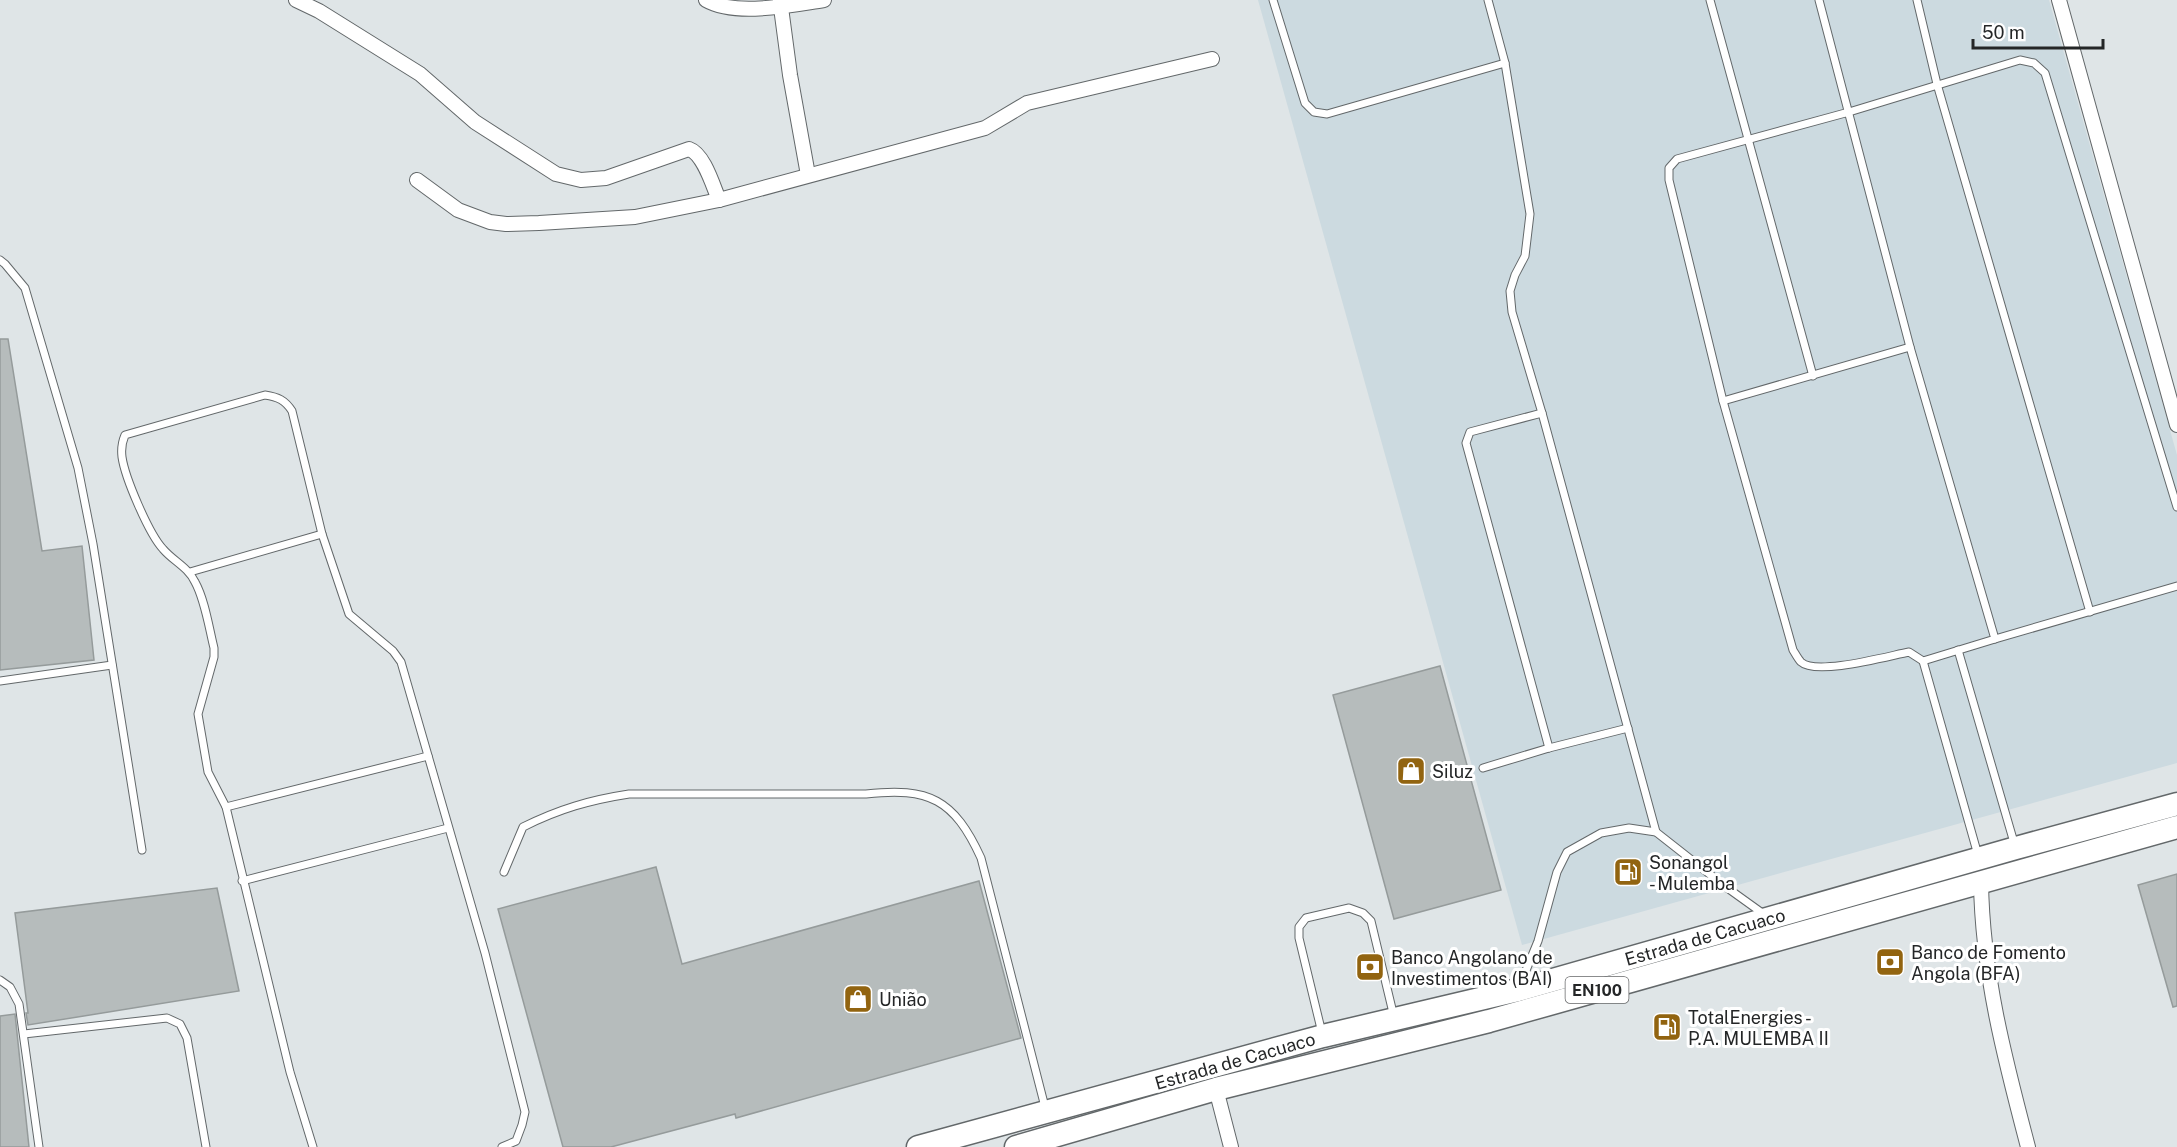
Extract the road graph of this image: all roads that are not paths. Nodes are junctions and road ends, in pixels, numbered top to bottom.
1 (296, 0) edge
2 (706, 0) edge
3 (824, 0) edge
4 (1273, 0) edge
5 (1488, 0) edge
6 (1710, 0) edge
7 (1819, 0) edge
8 (1917, 0) edge
9 (2059, 0) edge
10 (781, 3) edge
11 (1212, 59) dead end
12 (1505, 63) junction
13 (1936, 84) junction
14 (1849, 112) junction
15 (1748, 139) junction
16 (808, 175) junction
17 (417, 180) dead end
18 (719, 200) junction
19 (0, 260) edge
20 (1910, 348) junction
21 (1813, 376) junction
22 (1723, 401) junction
23 (1542, 413) junction
24 (2177, 425) edge
25 (2177, 507) edge
26 (322, 534) junction
27 (190, 572) junction
28 (2177, 586) edge
29 (2090, 612) junction
30 (1995, 639) junction
31 (1958, 650) junction
32 (1923, 661) junction
33 (112, 664) junction
34 (0, 681) edge
35 (1628, 728) junction
36 (1549, 748) junction
37 (428, 756) junction
38 (1483, 768) dead end
39 (2177, 804) edge
40 (226, 807) junction
41 (2177, 826) edge
42 (448, 828) junction
43 (1656, 832) junction
44 (2016, 848) junction
45 (142, 850) dead end
46 (1979, 858) junction
47 (504, 872) dead end
48 (242, 881) junction
49 (1981, 881) junction
50 (1770, 918) junction
51 (0, 980) edge
52 (1518, 990) junction
53 (1394, 1019) junction
54 (24, 1034) junction
55 (1323, 1036) junction
56 (1216, 1089) junction
57 (1047, 1113) junction
58 (39, 1147) edge
59 (206, 1147) edge
60 (313, 1147) edge
61 (502, 1147) edge
62 (918, 1147) edge
63 (1016, 1147) edge
64 (1231, 1147) edge
65 (2028, 1147) edge

1 - 18 street
2 - 10 street
3 - 10 street
4 - 12 lane
5 - 12 lane
6 - 15 lane
7 - 14 lane
8 - 13 lane
9 - 24 street
10 - 16 street
11 - 16 street
12 - 23 lane
13 - 14 lane
13 - 25 lane
13 - 29 lane
14 - 15 lane
14 - 20 lane
15 - 21 lane
15 - 22 lane
16 - 18 street
17 - 18 street
19 - 33 lane
20 - 21 lane
20 - 30 lane
21 - 22 lane
22 - 32 lane
23 - 35 lane
23 - 36 lane
26 - 27 lane
26 - 27 lane
26 - 37 lane
27 - 40 lane
28 - 29 lane
29 - 30 lane
30 - 31 lane
31 - 32 lane
31 - 44 lane
32 - 46 lane
33 - 34 lane
33 - 45 lane
35 - 36 lane
35 - 43 lane
36 - 38 lane
37 - 40 lane
37 - 42 lane
39 - 44 main road, Estrada de Cacuaco / EN100
40 - 48 lane
41 - 49 main road, Estrada de Cacuaco / EN100
42 - 48 lane
42 - 61 lane
43 - 50 lane
43 - 52 lane
44 - 46 main road, Estrada de Cacuaco / EN100
46 - 50 main road, Estrada de Cacuaco / EN100
47 - 57 lane
48 - 60 lane
49 - 56 main road, Estrada de Cacuaco / EN100
49 - 65 street
50 - 52 main road, Estrada de Cacuaco / EN100
51 - 54 lane
52 - 53 main road, Estrada de Cacuaco / EN100
53 - 55 main road, Estrada de Cacuaco / EN100
53 - 55 lane
54 - 58 lane
54 - 59 lane
55 - 57 main road, Estrada de Cacuaco / EN100
56 - 63 main road, Estrada de Cacuaco / EN100
56 - 64 street
57 - 62 main road, Estrada de Cacuaco / EN100

